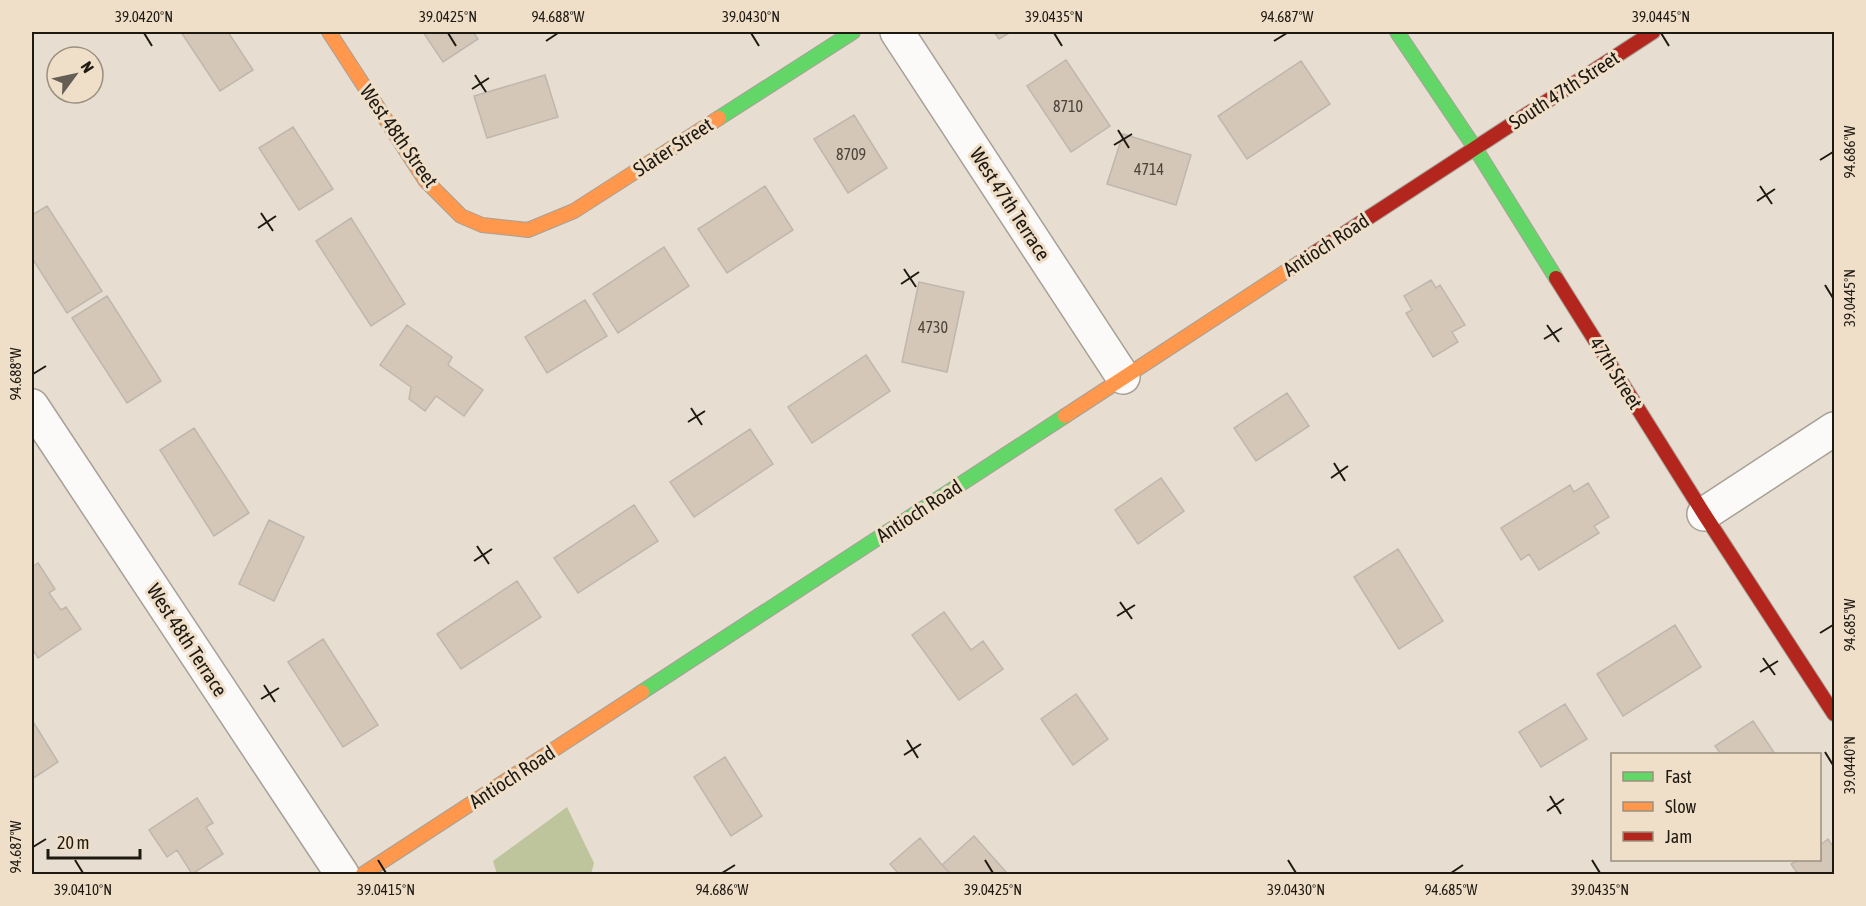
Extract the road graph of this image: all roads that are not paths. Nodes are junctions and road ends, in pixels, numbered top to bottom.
1 (328, 32) edge
2 (853, 32) edge
3 (897, 32) edge
4 (1397, 32) edge
5 (1653, 32) edge
6 (1475, 148) junction
7 (482, 225) joint
8 (1123, 377) junction
9 (32, 406) edge
10 (1834, 429) edge
11 (1704, 514) junction
12 (1834, 714) edge
13 (342, 874) edge
14 (363, 874) edge

1 - 7 main road, West 48th Street
2 - 7 main road, Slater Street
3 - 8 street, West 47th Terrace
4 - 6 main road, 47th Street
5 - 6 main road, South 47th Street
6 - 8 main road, Antioch Road
6 - 11 main road, 47th Street
8 - 14 main road, Antioch Road
9 - 13 street, West 48th Terrace
10 - 11 street
11 - 12 main road, 47th Street

